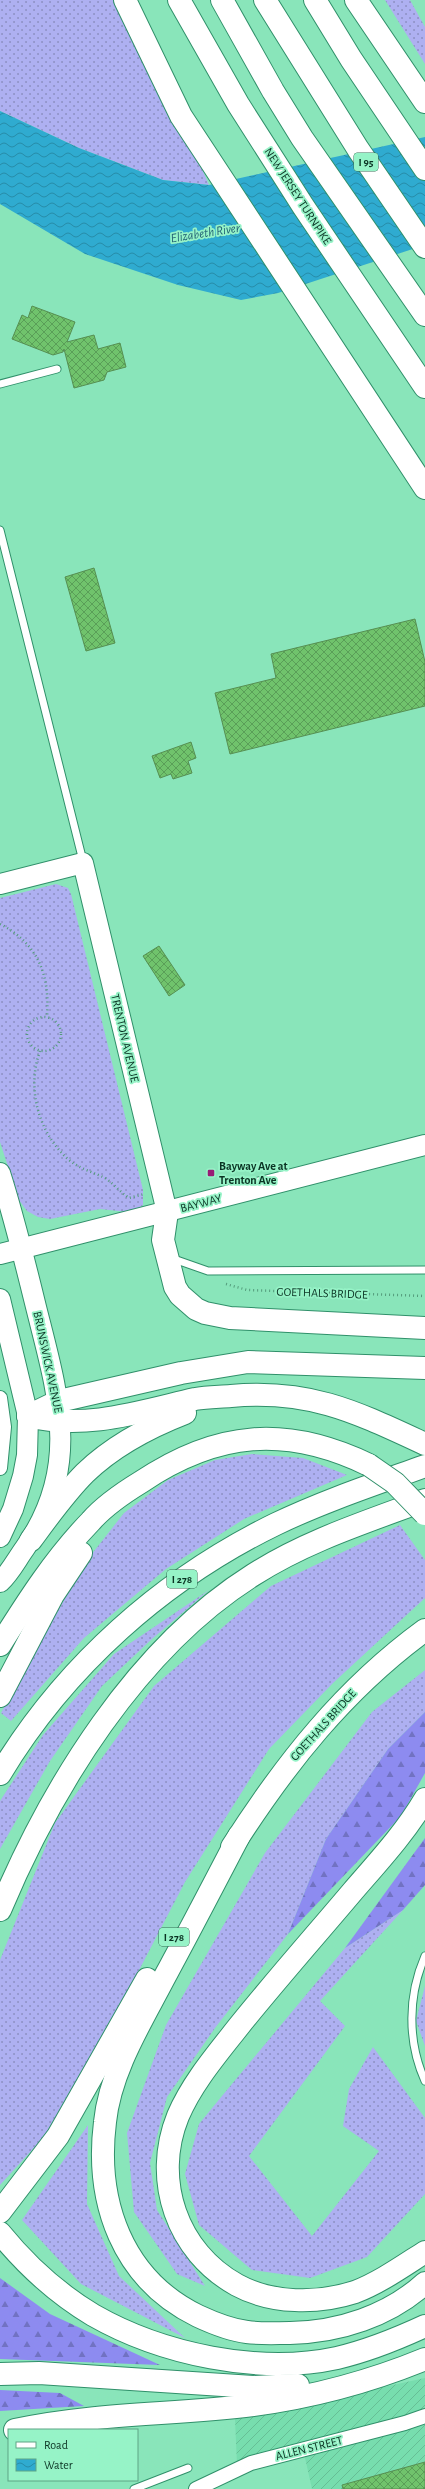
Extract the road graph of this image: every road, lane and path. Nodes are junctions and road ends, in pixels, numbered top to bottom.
1 (125, 0) edge
2 (179, 0) edge
3 (222, 0) edge
4 (265, 0) edge
5 (315, 0) edge
6 (356, 0) edge
7 (425, 102) edge
8 (425, 170) edge
9 (425, 247) edge
10 (425, 315) edge
11 (57, 369) dead end
12 (0, 384) edge
13 (425, 387) edge
14 (425, 488) edge
15 (0, 530) edge
16 (83, 864) junction
17 (0, 884) edge
18 (0, 924) edge
19 (48, 1017) junction
20 (40, 1051) junction
21 (425, 1145) edge
22 (0, 1173) edge
23 (143, 1193) dead end
24 (167, 1212) junction
25 (22, 1248) junction
26 (0, 1254) edge
27 (166, 1256) junction
28 (425, 1270) edge
29 (220, 1282) dead end
30 (425, 1296) edge
31 (0, 1299) edge
32 (425, 1328) edge
33 (425, 1368) edge
34 (239, 1395) junction
35 (0, 1398) edge
36 (60, 1412) junction
37 (28, 1416) junction
38 (424, 1444) edge
39 (425, 1466) edge
40 (0, 1468) edge
41 (142, 1481) junction
42 (425, 1500) edge
43 (425, 1514) edge
44 (0, 1537) edge
45 (31, 1540) junction
46 (0, 1582) edge
47 (425, 1630) edge
48 (0, 1645) edge
49 (0, 1696) edge
50 (0, 1774) edge
51 (425, 1799) edge
52 (239, 1836) junction
53 (0, 1910) edge
54 (425, 1956) edge
55 (425, 2081) edge
56 (0, 2212) edge
57 (0, 2233) edge
58 (425, 2252) edge
59 (425, 2283) edge
60 (425, 2326) edge
61 (425, 2360) edge
62 (392, 2371) junction
63 (0, 2374) edge
64 (425, 2416) edge
65 (22, 2429) edge
66 (188, 2468) dead end
67 (134, 2489) edge
68 (196, 2489) edge

1 - 14 highway
2 - 13 highway, NEW JERSEY TURNPIKE
3 - 10 highway
4 - 9 highway, I 95
5 - 8 highway
6 - 7 highway
11 - 12 lane
15 - 16 lane
16 - 17 street
16 - 24 street, TRENTON AVENUE
18 - 19 path
19 - 20 path
19 - 20 path
20 - 23 path
21 - 24 street, BAYWAY
22 - 25 street, BRUNSWICK AVENUE
24 - 25 street, BAYWAY
24 - 27 highway
25 - 26 street, BAYWAY
25 - 36 street, BRUNSWICK AVENUE
27 - 28 lane
27 - 32 highway
29 - 30 path, GOETHALS BRIDGE
31 - 37 street
33 - 36 highway
34 - 36 highway
34 - 38 highway
34 - 45 highway
35 - 40 street
36 - 37 highway
36 - 45 street, BRUNSWICK AVENUE
37 - 44 street
39 - 50 highway, I 278
41 - 43 highway, bridge
41 - 48 highway
41 - 49 highway
42 - 53 highway
45 - 46 street, BRUNSWICK AVENUE
47 - 52 highway, GOETHALS BRIDGE / I 278
51 - 58 highway
52 - 56 highway, I 278
52 - 59 highway
54 - 55 lane
57 - 60 highway
61 - 62 highway
62 - 63 highway
62 - 65 highway
64 - 68 street, ALLEN STREET
66 - 67 lane

